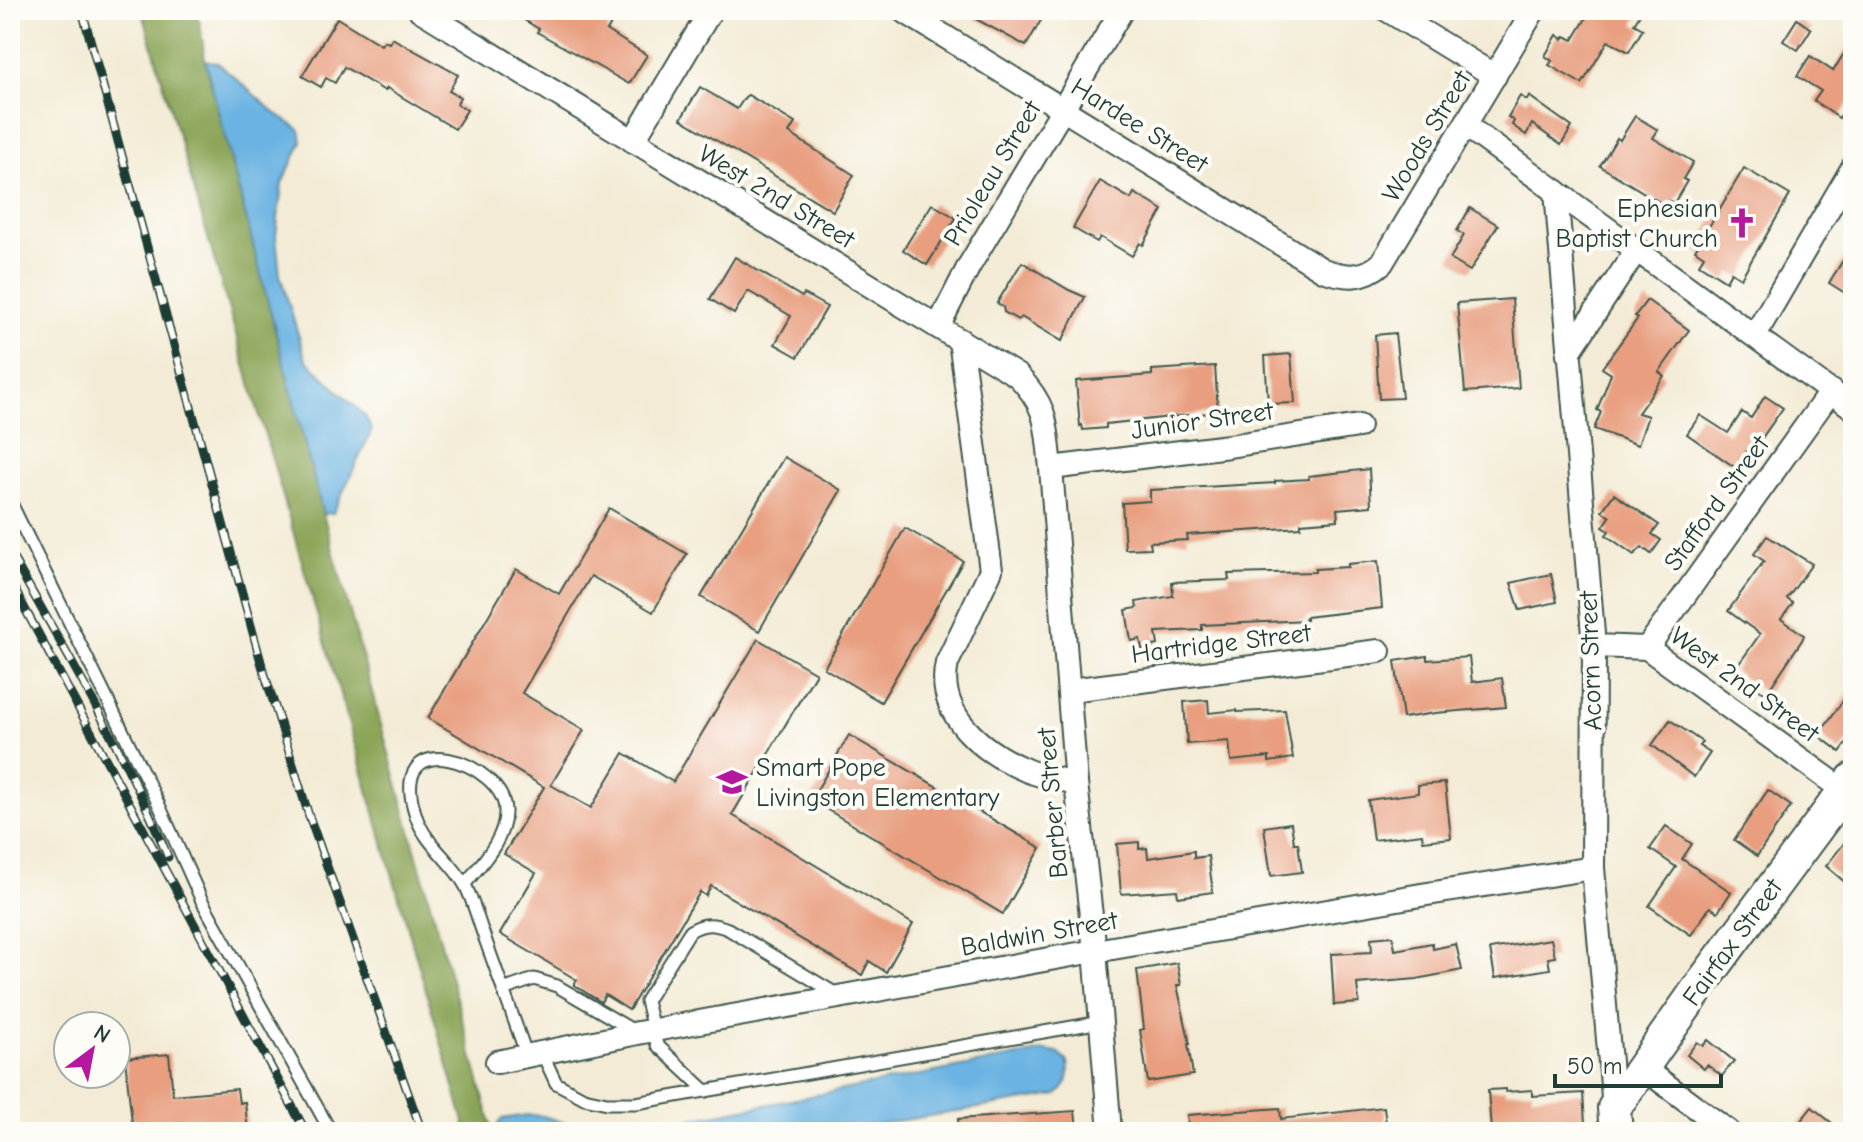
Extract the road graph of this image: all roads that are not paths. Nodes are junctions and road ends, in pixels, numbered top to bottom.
1 (420, 10) edge
2 (711, 10) edge
3 (902, 10) edge
4 (1122, 10) edge
5 (1387, 10) edge
6 (1534, 10) edge
7 (1495, 76) junction
8 (1063, 110) junction
9 (1465, 125) junction
10 (633, 141) junction
11 (1853, 167) edge
12 (1556, 191) junction
13 (1637, 249) junction
14 (1354, 277) joint
15 (938, 327) junction
16 (1755, 335) junction
17 (960, 340) junction
18 (1568, 354) junction
19 (1831, 391) junction
20 (1853, 408) edge
21 (1359, 426) dead end
22 (1051, 468) junction
23 (10, 501) edge
24 (1594, 646) junction
25 (1647, 648) junction
26 (1379, 651) dead end
27 (1070, 690) junction
28 (1076, 783) junction
29 (1850, 789) edge
30 (1593, 868) junction
31 (465, 884) junction
32 (1095, 951) junction
33 (503, 990) junction
34 (842, 997) junction
35 (1101, 1022) junction
36 (646, 1032) junction
37 (535, 1054) junction
38 (497, 1062) dead end
39 (1642, 1067) junction
40 (706, 1091) junction
41 (1615, 1120) edge
42 (331, 1132) edge
43 (1110, 1132) edge
44 (1729, 1132) edge

1 - 10 street, West 2nd Street
2 - 10 street
3 - 8 street, Hardee Street
4 - 8 street, Prioleau Street
5 - 7 street
6 - 7 street, Woods Street
7 - 9 street, Woods Street
8 - 14 street, Hardee Street
8 - 15 street, Prioleau Street
9 - 12 street
9 - 14 street, Woods Street
10 - 15 street, West 2nd Street
11 - 16 street
12 - 13 street
12 - 18 street, Acorn Street
13 - 16 street
13 - 18 street
15 - 17 street, West 2nd Street
16 - 19 street
17 - 22 street, West 2nd Street
17 - 28 street
18 - 24 street, Acorn Street
19 - 20 street
19 - 25 street, Stafford Street
21 - 22 street, Junior Street
22 - 27 street, Barber Street
23 - 42 lane
24 - 25 street, West 2nd Street
24 - 30 street, Acorn Street
25 - 29 street, West 2nd Street
26 - 27 street, Hartridge Street
27 - 28 street, Barber Street
28 - 32 street, Barber Street
29 - 39 street, Fairfax Street
30 - 32 street, Baldwin Street
30 - 41 street, Acorn Street
31 - 31 lane
31 - 33 lane
32 - 34 street, Baldwin Street
32 - 35 street, Barber Street
33 - 36 lane
33 - 37 lane
34 - 36 street, Baldwin Street
34 - 36 lane
35 - 40 lane
35 - 43 street, Barber Street
36 - 37 street, Baldwin Street
36 - 40 lane
37 - 38 street, Baldwin Street
37 - 40 lane
39 - 41 street, Fairfax Street
39 - 44 street

